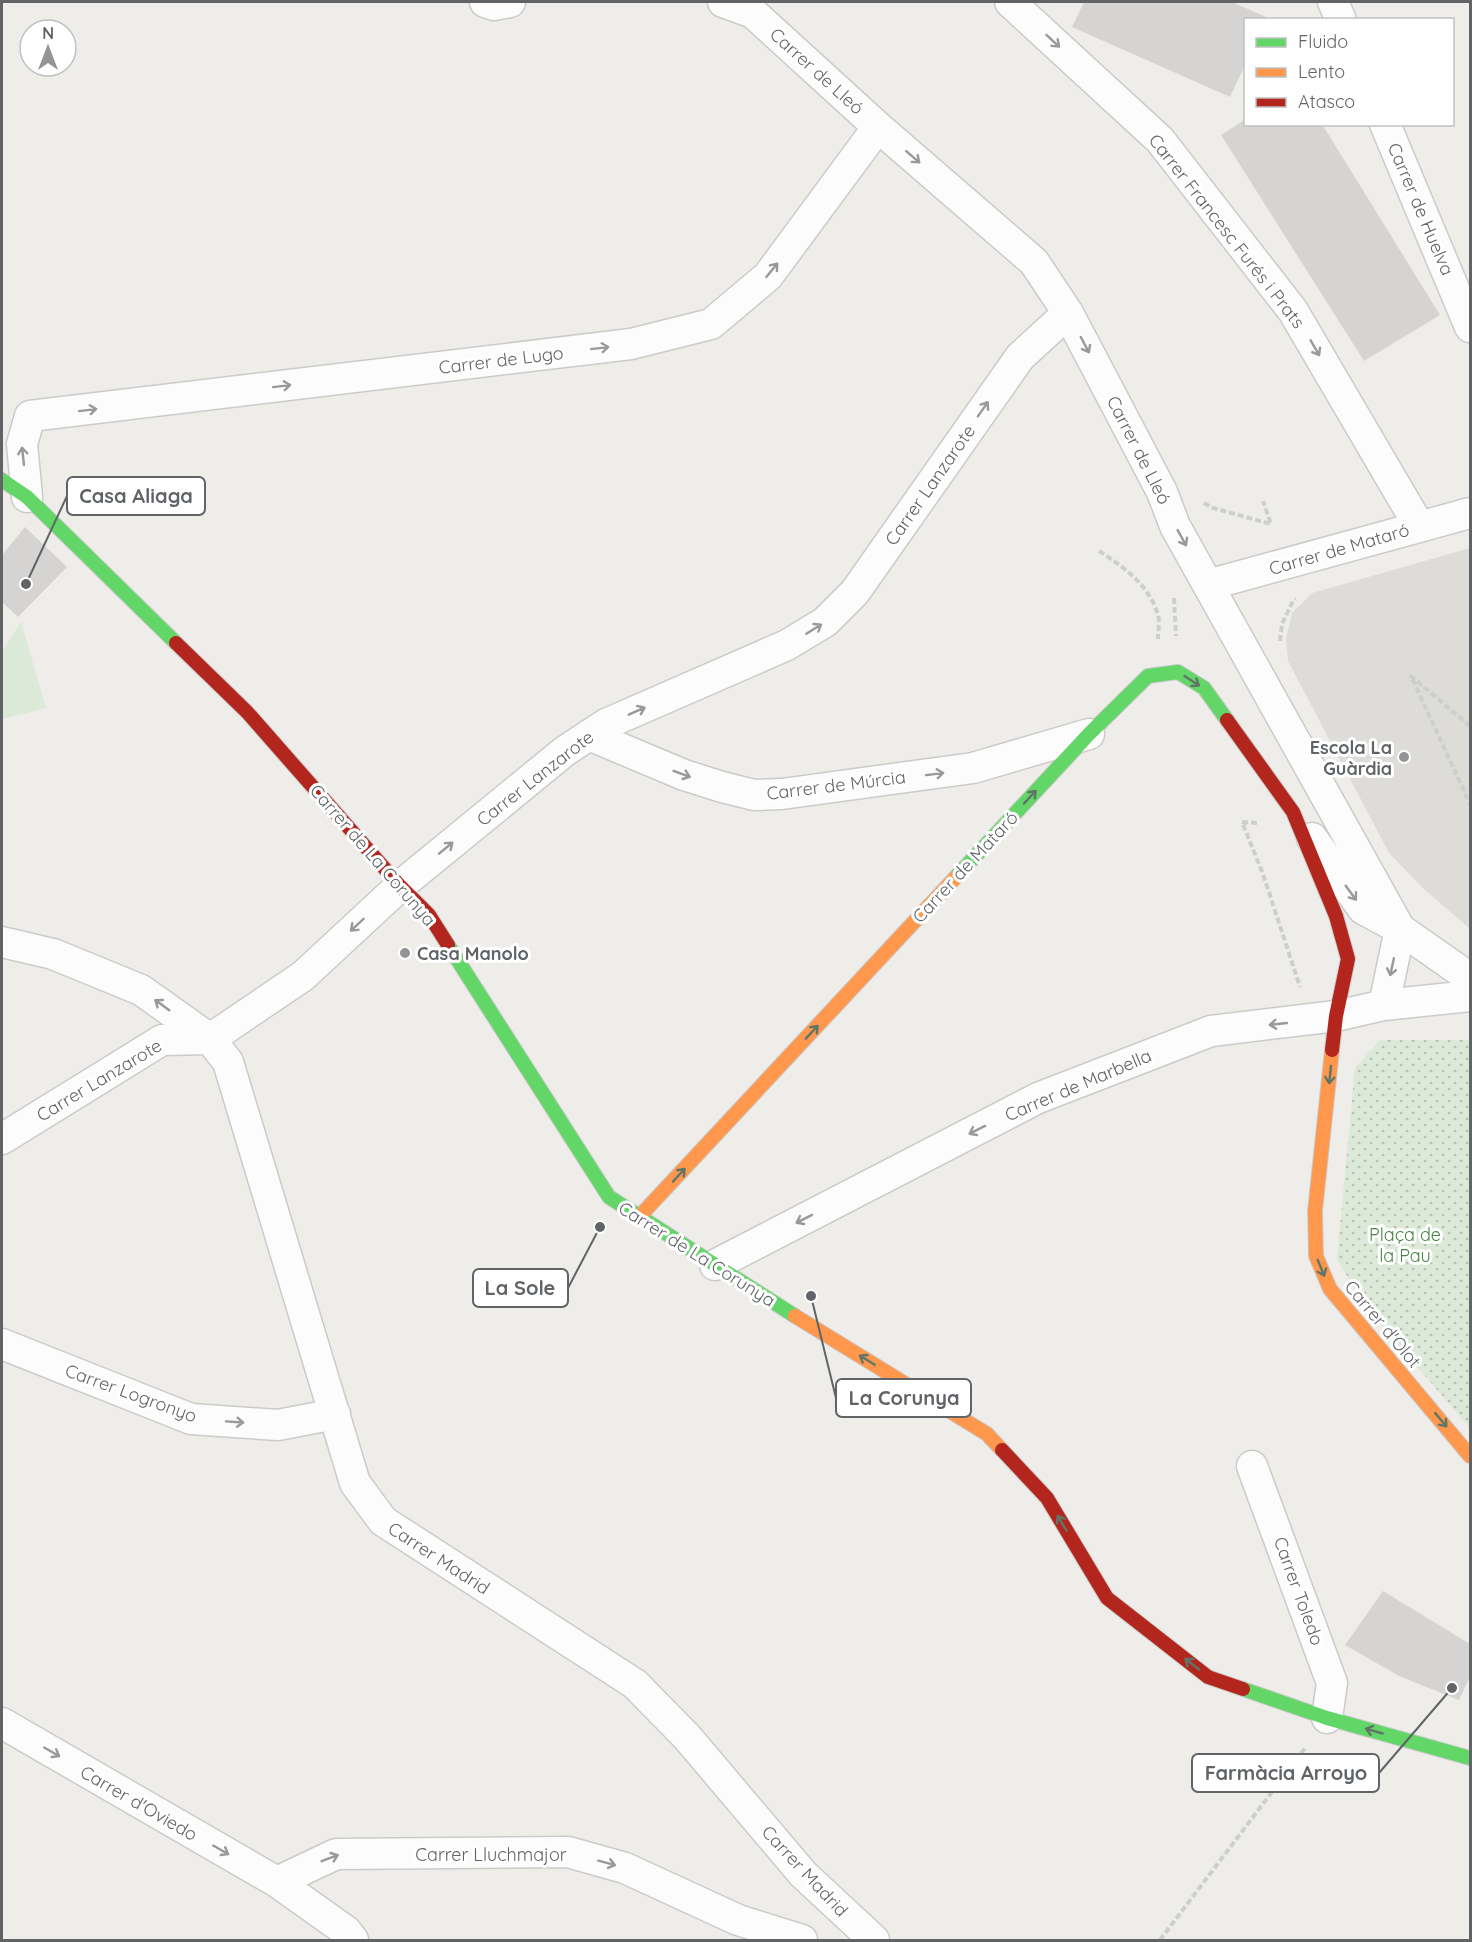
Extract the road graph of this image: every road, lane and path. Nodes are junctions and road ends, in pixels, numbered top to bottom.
1 (485, 2) edge
2 (510, 2) edge
3 (723, 2) edge
4 (1010, 2) edge
5 (1333, 2) edge
6 (1340, 18) edge
7 (1386, 126) edge
8 (878, 127) junction
9 (1068, 313) junction
10 (1470, 327) edge
11 (2, 480) edge
12 (1162, 492) junction
13 (27, 496) junction
14 (1263, 501) dead end
15 (1470, 513) edge
16 (1419, 526) junction
17 (1099, 551) dead end
18 (1208, 585) junction
19 (1299, 597) dead end
20 (1279, 643) dead end
21 (1162, 675) junction
22 (1470, 726) edge
23 (1089, 734) junction
24 (589, 735) junction
25 (1470, 804) edge
26 (1293, 812) junction
27 (1242, 822) dead end
28 (400, 886) junction
29 (1400, 929) junction
30 (2, 942) edge
31 (1470, 978) edge
32 (1470, 996) edge
33 (1384, 1005) junction
34 (1336, 1016) junction
35 (1299, 1022) junction
36 (210, 1039) junction
37 (2, 1139) edge
38 (639, 1218) junction
39 (716, 1265) junction
40 (2, 1344) edge
41 (335, 1414) junction
42 (1470, 1456) edge
43 (1252, 1466) dead end
44 (1327, 1718) junction
45 (2, 1723) edge
46 (1470, 1758) edge
47 (277, 1882) junction
48 (871, 1940) edge
49 (353, 1941) edge
50 (802, 1941) edge
51 (1160, 1941) edge

1 - 2 street
3 - 8 street, Carrer de Lleó
4 -> 16 street, Carrer Francesc Furés i Prats
5 - 6 street
7 - 10 street, Carrer de Huelva
8 -> 9 street, Carrer de Lleó
13 -> 8 street, Carrer de Lugo
9 -> 12 street, Carrer de Lleó
24 -> 9 street, Carrer Lanzarote
11 - 13 street, Carrer de La Corunya
12 - 14 path
12 -> 18 street, Carrer de Lleó
13 - 28 street, Carrer de La Corunya
15 - 16 street, Carrer de Mataró
16 - 18 street, Carrer de Mataró
17 - 21 path
18 - 29 street, Carrer de Lleó
19 - 20 path
21 - 23 street, Carrer de Mataró
21 -> 26 street
22 - 25 path
24 -> 23 street, Carrer de Múrcia
38 -> 23 street, Carrer de Mataró
28 -> 24 street, Carrer Lanzarote
26 -> 29 street
26 - 34 street
27 - 35 path
28 -> 36 street, Carrer Lanzarote
28 - 38 street, Carrer de La Corunya
29 - 31 street
29 -> 33 street
36 -> 30 street, Carrer Madrid
32 - 33 street, Carrer de Marbella
33 - 34 street, Carrer de Marbella
34 - 35 street, Carrer de Marbella
34 -> 42 street, Carrer d'Olot
35 -> 39 street, Carrer de Marbella
36 - 37 street, Carrer Lanzarote
36 - 41 street, Carrer Madrid
38 - 39 street, Carrer de La Corunya
44 -> 39 street, Carrer de La Corunya
40 -> 41 street, Carrer Logronyo
41 - 48 street, Carrer Madrid
43 - 44 street, Carrer Toledo
46 -> 44 street, Carrer de La Corunya
44 - 51 path
45 -> 47 street, Carrer d'Oviedo
47 - 49 street, Carrer d'Oviedo
47 -> 50 street, Carrer Lluchmajor

